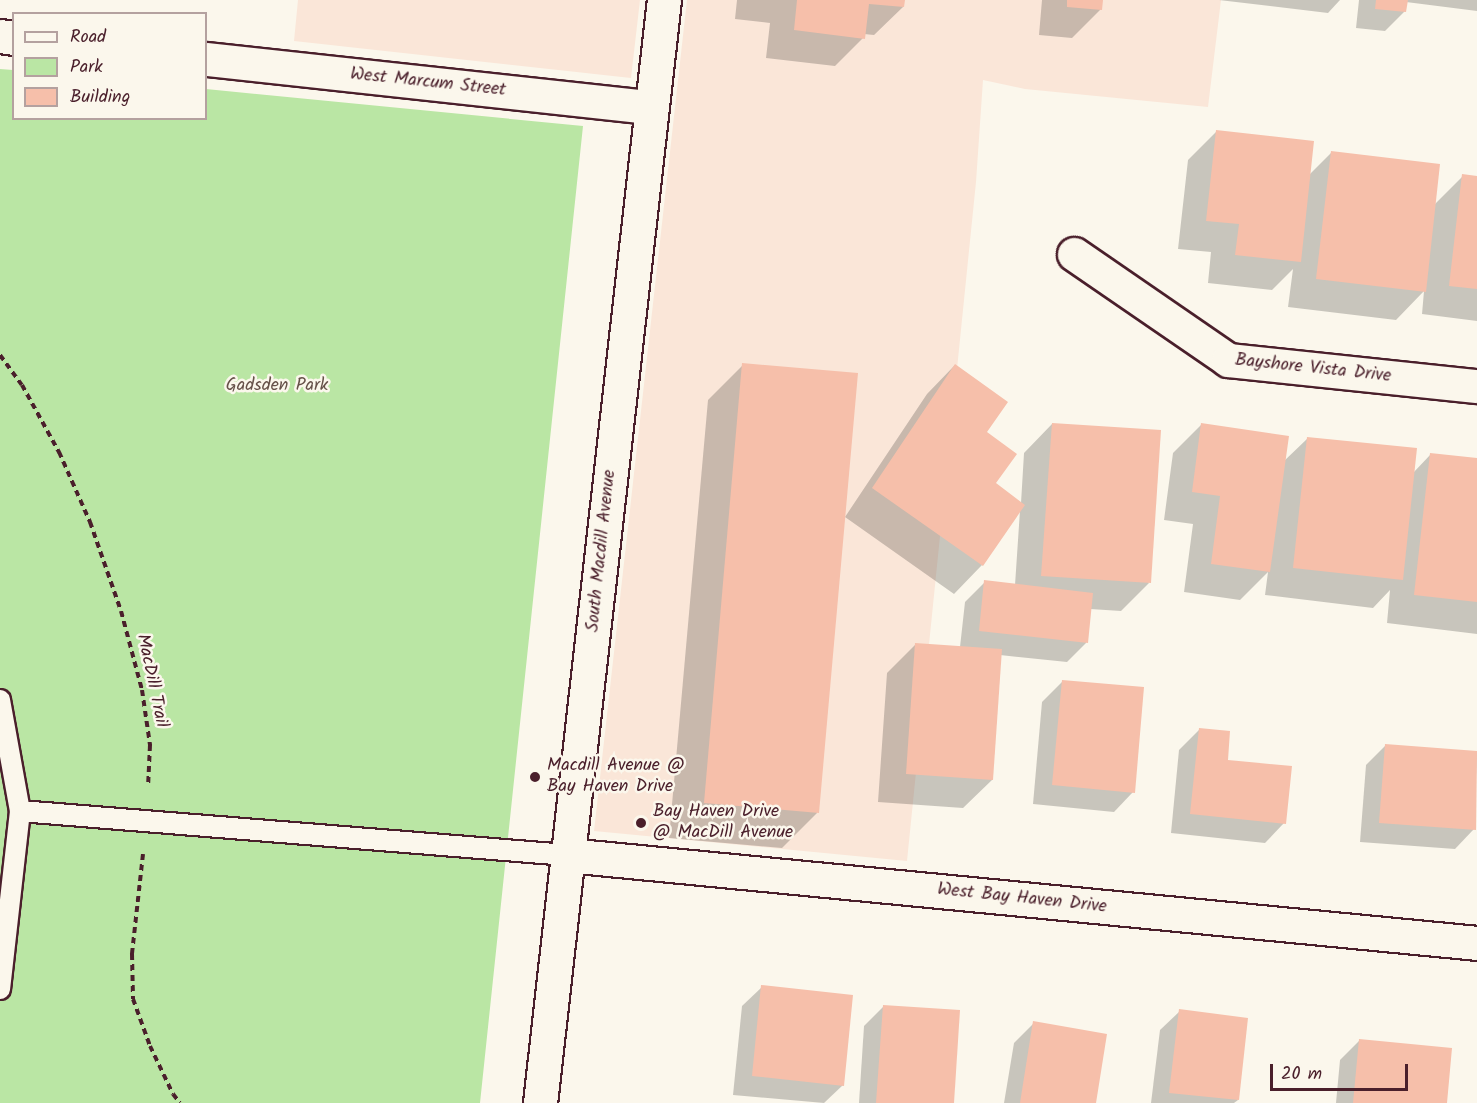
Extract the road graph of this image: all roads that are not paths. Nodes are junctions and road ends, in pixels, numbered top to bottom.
1 (664, 0) edge
2 (207, 59) edge
3 (651, 107) junction
4 (1074, 254) dead end
5 (1477, 386) edge
6 (0, 700) edge
7 (20, 811) junction
8 (567, 855) junction
9 (1477, 943) edge
10 (0, 990) edge
11 (540, 1103) edge

1 - 3 street, South Macdill Avenue
2 - 3 street, West Marcum Street
3 - 8 street, South Macdill Avenue
4 - 5 street, Bayshore Vista Drive
6 - 7 lane
7 - 8 lane
7 - 10 lane
8 - 9 street, West Bay Haven Drive
8 - 11 street, South Macdill Avenue

